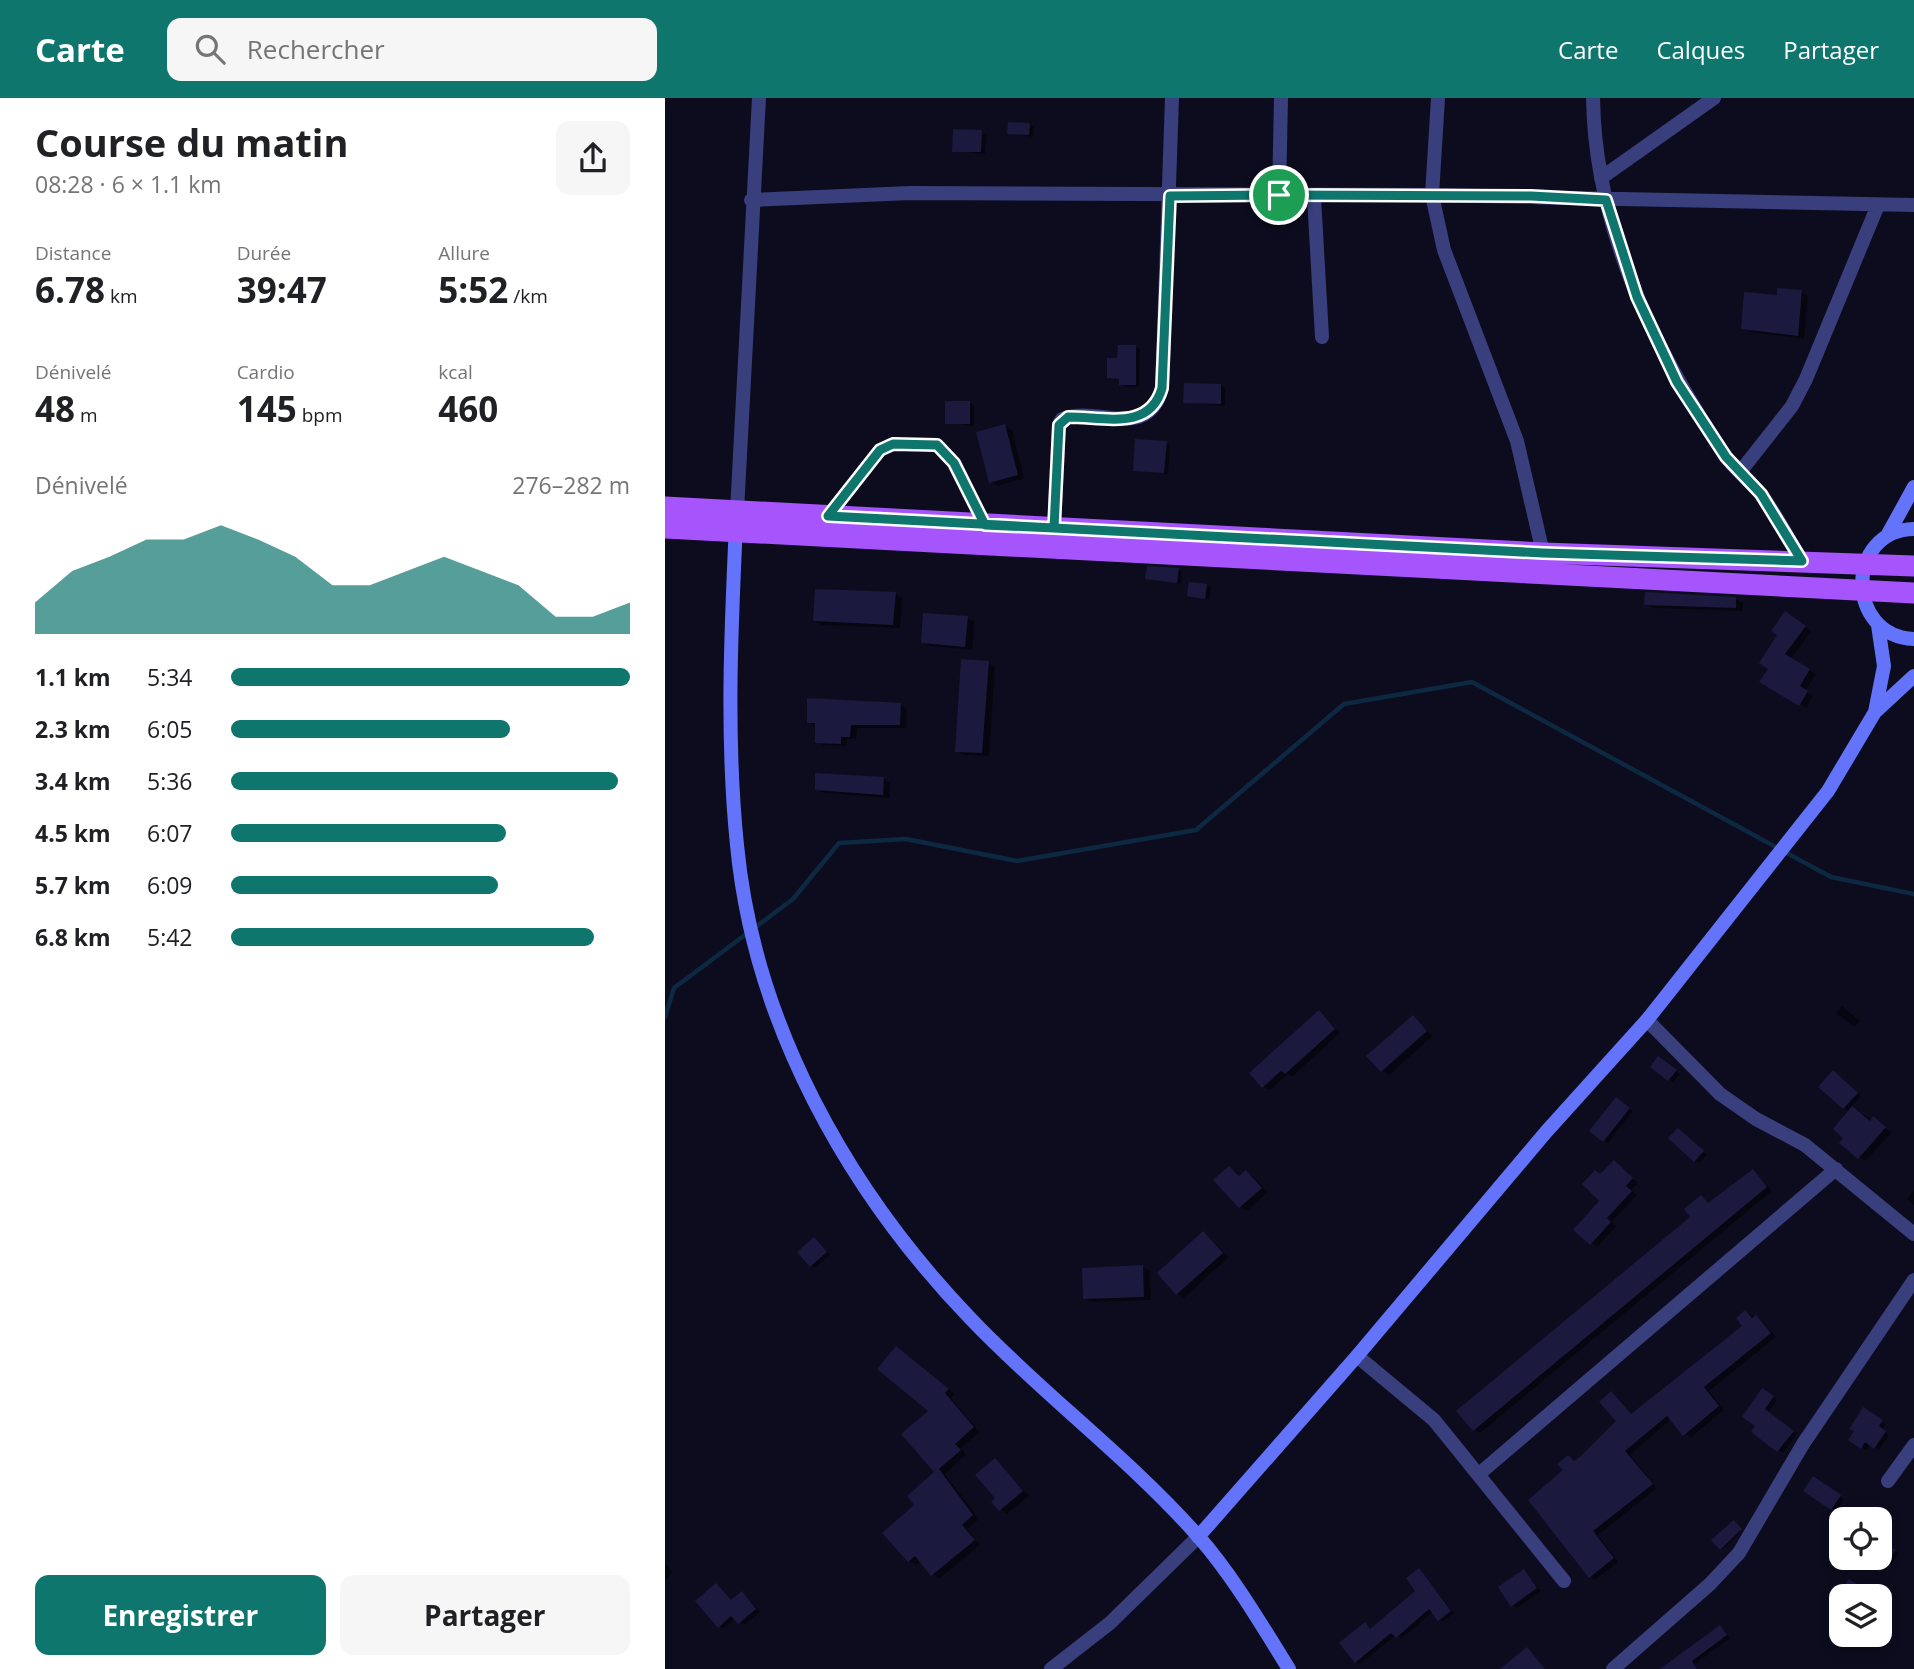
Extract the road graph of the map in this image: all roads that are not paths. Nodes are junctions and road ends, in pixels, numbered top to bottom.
1 (759, 98) edge
2 (1172, 98) edge
3 (1281, 98) edge
4 (1438, 98) edge
5 (1593, 98) edge
6 (1714, 98) edge
7 (1601, 178) junction
8 (1279, 195) junction
9 (1432, 195) junction
10 (1170, 196) junction
11 (1314, 197) junction
12 (751, 200) junction
13 (1606, 200) junction
14 (1878, 205) junction
15 (1914, 205) edge
16 (1322, 337) dead end
17 (1740, 472) junction
18 (1914, 487) edge
19 (665, 507) edge
20 (737, 510) junction
21 (828, 516) junction
22 (985, 525) junction
23 (665, 528) edge
24 (1054, 528) junction
25 (1914, 529) edge
26 (736, 532) junction
27 (1887, 536) junction
28 (1543, 553) junction
29 (1802, 561) junction
30 (1864, 564) junction
31 (1914, 566) edge
32 (1861, 590) junction
33 (1914, 593) edge
34 (1878, 625) junction
35 (1914, 639) edge
36 (1914, 676) edge
37 (1875, 712) junction
38 (1647, 1020) junction
39 (1836, 1169) junction
40 (1914, 1234) edge
41 (1914, 1280) edge
42 (1357, 1356) junction
43 (1914, 1445) edge
44 (1479, 1475) junction
45 (1888, 1481) dead end
46 (1198, 1537) junction
47 (1564, 1581) dead end
48 (1051, 1669) edge
49 (1289, 1669) edge
50 (1613, 1669) edge

1 - 12 street
2 - 10 street
3 - 8 street
4 - 9 street
5 - 7 street
6 - 7 street
7 - 13 street
8 - 10 street
8 - 11 street
9 - 11 street
9 - 13 street
9 - 28 street
10 - 12 street
10 - 24 street
11 - 16 street
12 - 20 street
13 - 14 street
13 - 17 street
14 - 15 street
14 - 17 street
17 - 29 street
18 - 27 street
19 - 20 main road
20 - 21 main road
20 - 26 street
21 - 22 main road
21 - 22 lane
22 - 24 main road
23 - 26 main road
24 - 28 main road
25 - 27 street
26 - 32 main road
26 - 46 street
27 - 30 street
28 - 29 main road
29 - 30 main road
30 - 31 main road
30 - 32 street
32 - 33 main road
32 - 34 street
34 - 35 street
34 - 37 street
36 - 37 street
37 - 38 street
38 - 39 street
38 - 42 street
39 - 40 street
39 - 44 street
41 - 50 street
42 - 44 street
42 - 46 street
43 - 45 street
44 - 47 street
46 - 48 street
46 - 49 street

